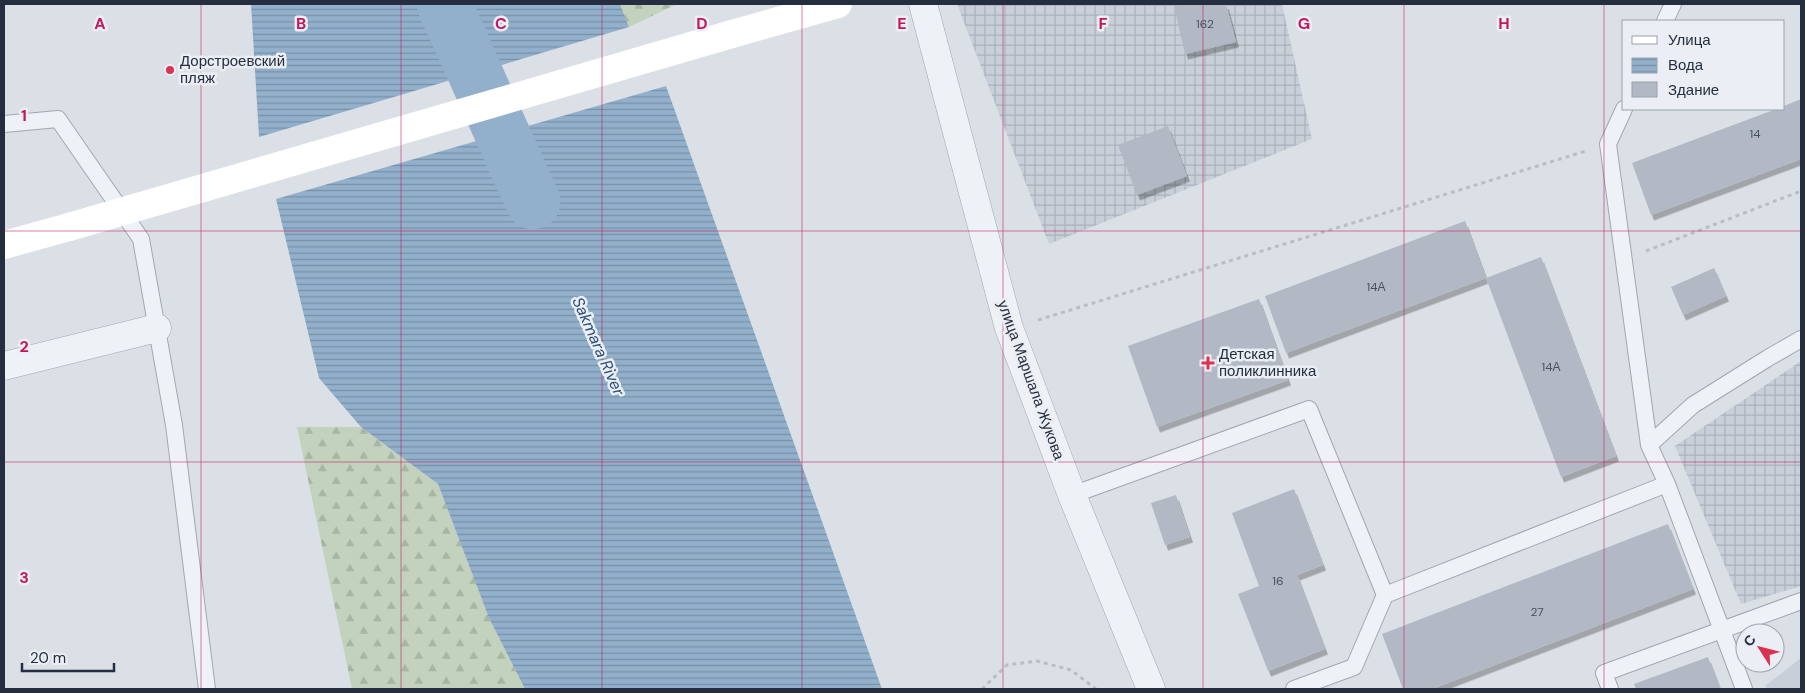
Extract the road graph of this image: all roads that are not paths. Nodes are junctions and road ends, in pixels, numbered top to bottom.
1 (838, 4) edge
2 (923, 4) edge
3 (1672, 4) edge
4 (1664, 20) edge
5 (1624, 110) edge
6 (4, 124) edge
7 (4, 245) edge
8 (157, 328) junction
9 (1801, 339) edge
10 (4, 366) edge
11 (1649, 445) junction
12 (1667, 484) junction
13 (1072, 494) junction
14 (1385, 595) junction
15 (1801, 601) edge
16 (1721, 629) junction
17 (207, 689) edge
18 (1151, 689) edge
19 (1294, 689) edge
20 (1610, 689) edge
21 (1744, 689) edge

1 - 7 main road, bridge
2 - 13 street, улица Маршала Жукова
3 - 4 lane
5 - 11 lane
6 - 8 lane
8 - 10 street
8 - 17 lane
9 - 11 lane
11 - 12 lane
12 - 14 lane
12 - 16 lane
13 - 14 lane
13 - 18 street, улица Маршала Жукова
14 - 19 lane
15 - 16 lane
16 - 20 lane
16 - 21 lane

